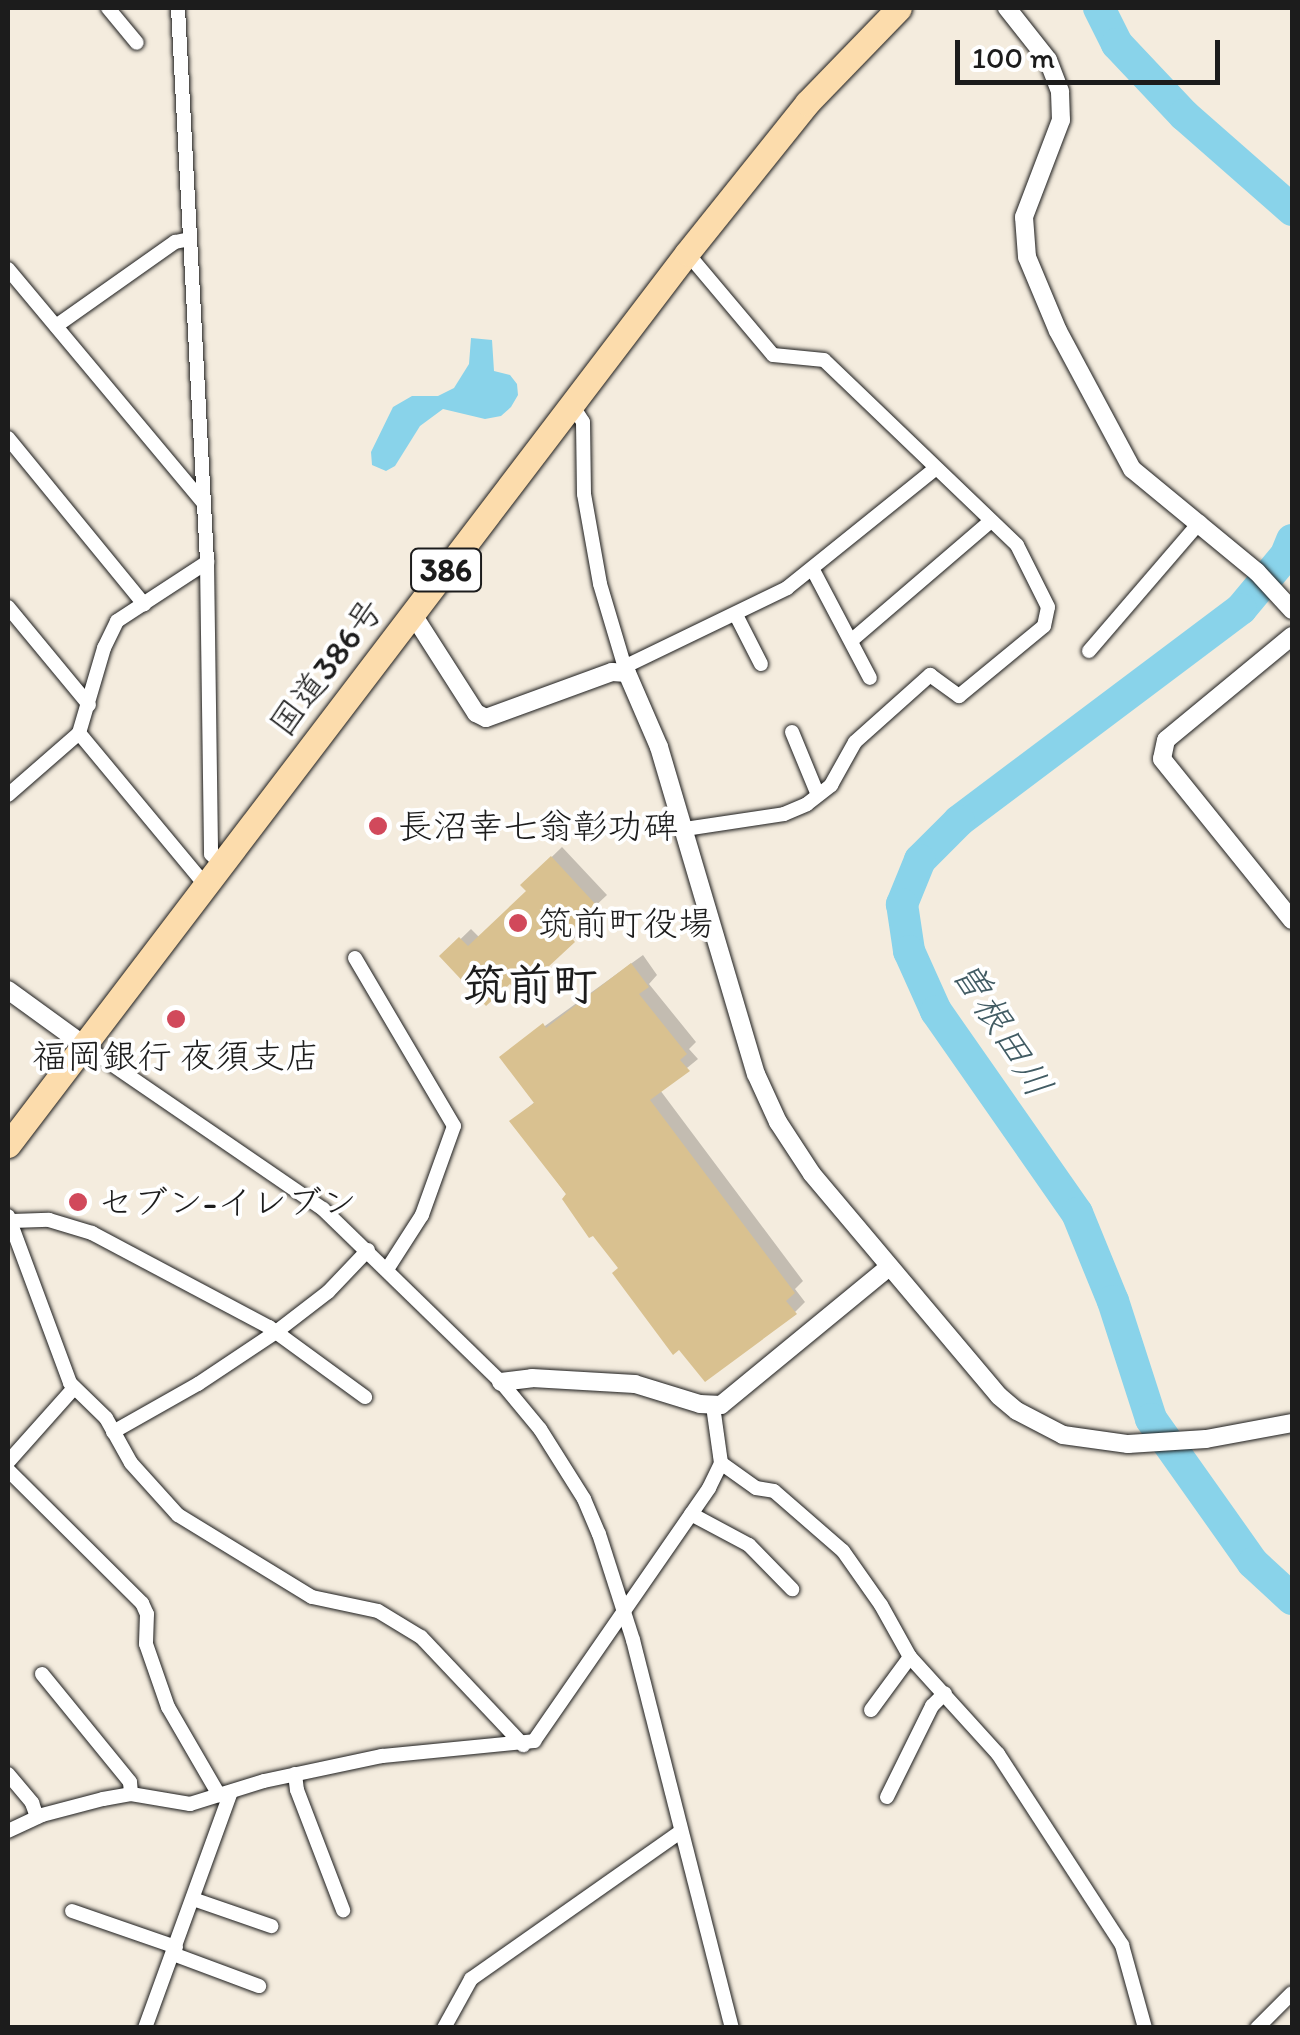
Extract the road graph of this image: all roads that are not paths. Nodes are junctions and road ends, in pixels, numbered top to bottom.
1 (108, 8) edge
2 (178, 8) edge
3 (899, 8) edge
4 (1007, 8) edge
5 (137, 44) dead end
6 (190, 240) junction
7 (687, 253) junction
8 (8, 268) edge
9 (56, 326) junction
10 (572, 405) junction
11 (8, 438) edge
12 (934, 470) junction
13 (204, 502) junction
14 (991, 521) junction
15 (1200, 522) junction
16 (207, 562) junction
17 (813, 570) junction
18 (144, 604) junction
19 (8, 607) edge
20 (1292, 610) edge
21 (412, 613) junction
22 (736, 615) junction
23 (1292, 636) edge
24 (852, 640) junction
25 (1089, 651) dead end
26 (761, 664) dead end
27 (626, 669) junction
28 (870, 678) dead end
29 (89, 705) junction
30 (792, 732) dead end
31 (78, 733) junction
32 (8, 771) edge
33 (13, 790) edge
34 (818, 795) junction
35 (685, 830) junction
36 (220, 864) junction
37 (205, 885) junction
38 (1292, 920) edge
39 (355, 958) dead end
40 (8, 990) edge
41 (85, 1046) junction
42 (8, 1145) edge
43 (10, 1219) edge
44 (368, 1250) junction
45 (889, 1267) junction
46 (388, 1268) junction
47 (276, 1332) junction
48 (501, 1382) junction
49 (74, 1388) junction
50 (364, 1397) dead end
51 (713, 1406) junction
52 (1292, 1423) edge
53 (113, 1432) junction
54 (8, 1462) edge
55 (721, 1463) junction
56 (8, 1470) edge
57 (691, 1514) junction
58 (792, 1590) dead end
59 (622, 1608) junction
60 (910, 1657) junction
61 (42, 1674) dead end
62 (946, 1693) junction
63 (871, 1710) dead end
64 (523, 1745) junction
65 (8, 1774) edge
66 (295, 1774) junction
67 (225, 1793) junction
68 (132, 1794) junction
69 (886, 1797) dead end
70 (37, 1817) junction
71 (8, 1831) edge
72 (680, 1832) junction
73 (193, 1899) junction
74 (343, 1910) dead end
75 (72, 1911) dead end
76 (271, 1926) dead end
77 (175, 1950) junction
78 (259, 1986) dead end
79 (1292, 1993) edge
80 (145, 2028) edge
81 (444, 2028) edge
82 (732, 2028) edge
83 (1145, 2028) edge
84 (1258, 2028) edge

1 - 5 street
2 - 6 street
3 - 7 highway, 国道386号 / 386
4 - 15 street
6 - 9 street
6 - 13 street
7 - 10 highway, 国道386号 / 386
7 - 12 street
8 - 9 street
9 - 13 street
10 - 21 highway, 国道386号 / 386
10 - 27 street
11 - 18 street
12 - 14 street
12 - 17 street
13 - 16 street
14 - 24 street
14 - 34 street
15 - 20 street
15 - 25 street
16 - 18 street
16 - 36 street
17 - 22 street
17 - 24 street
18 - 29 street
19 - 29 street
21 - 27 street
21 - 36 highway, 国道386号 / 386
22 - 26 street
22 - 27 street
23 - 38 street
24 - 28 street
27 - 35 street
29 - 31 street
30 - 34 street
31 - 33 street
31 - 37 street
32 - 33 street
34 - 35 street
35 - 45 street
36 - 37 highway, 国道386号 / 386
37 - 41 highway, 国道386号 / 386
39 - 46 street
40 - 41 street
41 - 42 highway, 国道386号 / 386
41 - 44 street
43 - 47 street
43 - 49 street
44 - 46 street
44 - 47 street
45 - 51 street
45 - 52 street
46 - 48 street
47 - 50 street
47 - 53 street
48 - 51 street
48 - 59 street
49 - 53 street
49 - 54 street
51 - 55 street
53 - 64 street
55 - 57 street
55 - 60 street
56 - 67 street
57 - 58 street
57 - 59 street
59 - 64 street
59 - 72 street
60 - 62 street
60 - 63 street
61 - 68 street
62 - 69 street
62 - 83 street
64 - 66 street
65 - 70 street
66 - 67 street
66 - 74 street
67 - 68 street
67 - 73 street
68 - 70 street
70 - 71 street
72 - 81 street
72 - 82 street
73 - 76 street
73 - 77 street
75 - 77 street
77 - 78 street
77 - 80 street
79 - 84 street

